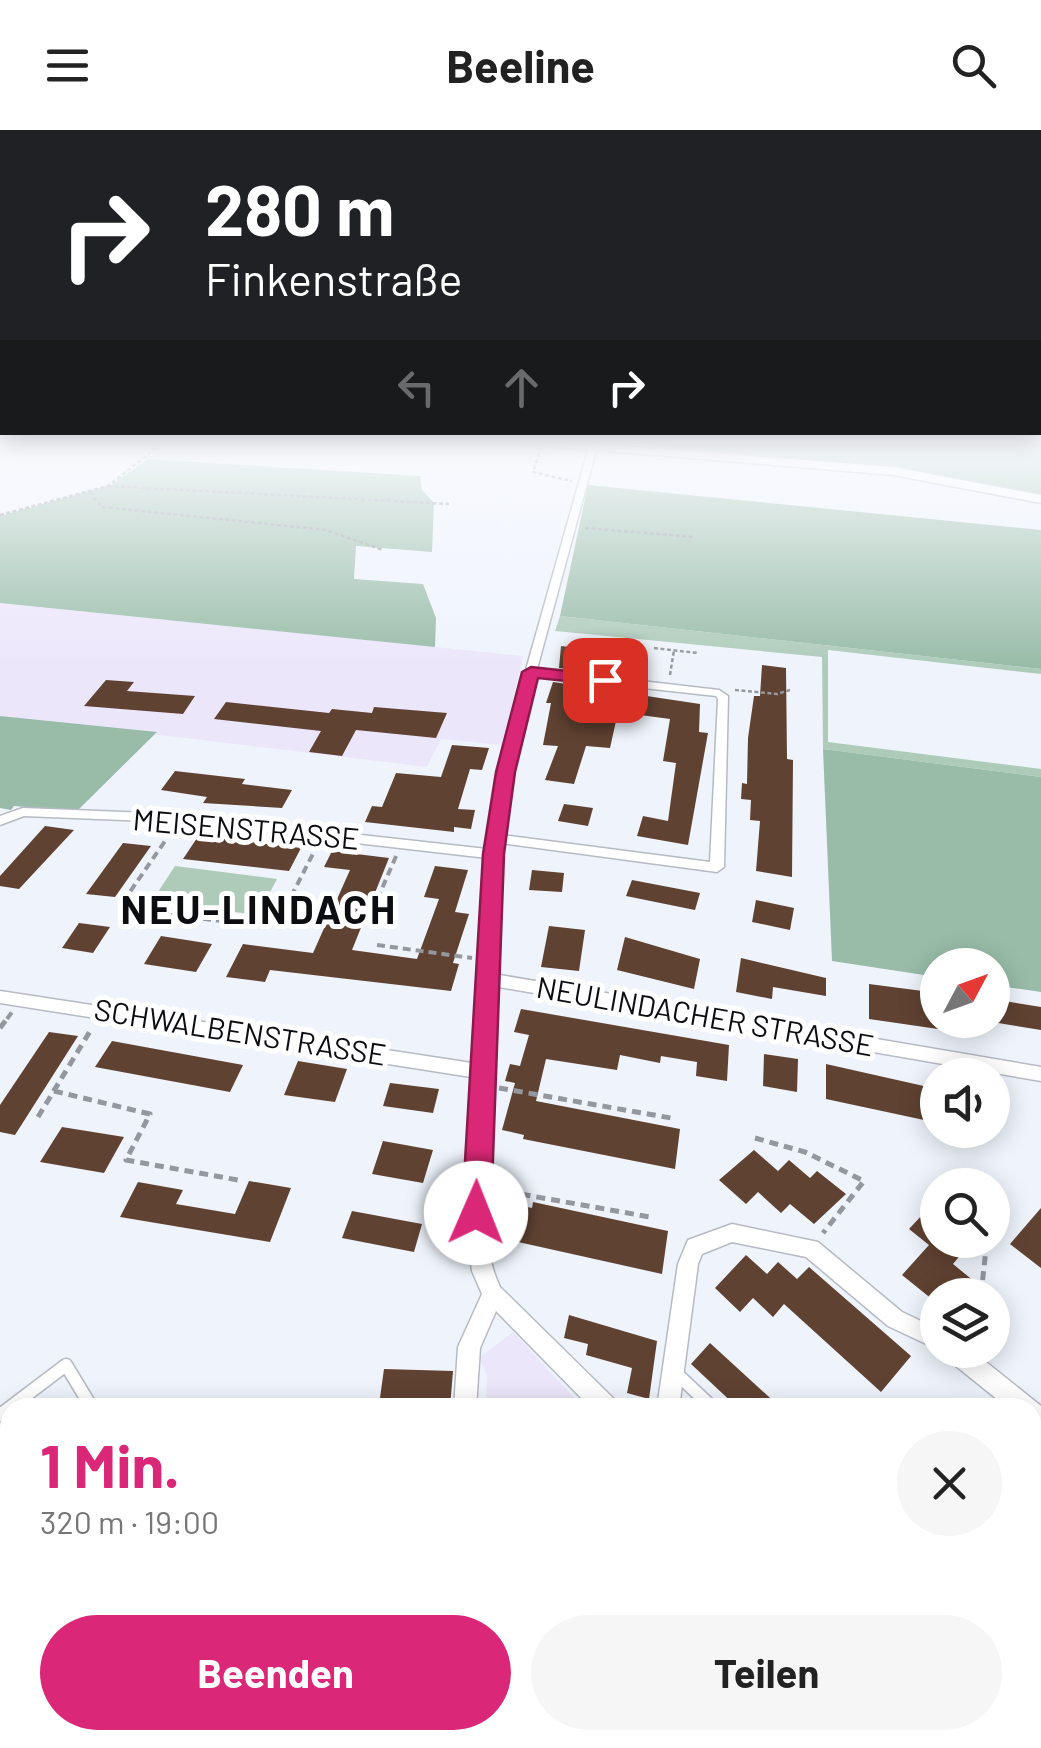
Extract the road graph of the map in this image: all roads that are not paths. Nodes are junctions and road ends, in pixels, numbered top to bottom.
1 (575, 517) edge
2 (531, 672) junction
3 (0, 821) edge
4 (494, 846) junction
5 (488, 970) junction
6 (0, 997) edge
7 (1041, 1074) edge
8 (480, 1077) junction
9 (493, 1294) junction
10 (920, 1331) edge
11 (976, 1368) edge
12 (675, 1372) junction
13 (22, 1398) edge
14 (86, 1398) edge
15 (466, 1398) edge
16 (597, 1398) edge
17 (670, 1398) edge
18 (702, 1398) edge
19 (1014, 1398) edge

1 - 2 street
2 - 4 street
2 - 4 street, MEISENSTRASSE
3 - 4 street, MEISENSTRASSE
4 - 5 street
5 - 7 street, NEULINDACHER STRASSE
5 - 8 street
6 - 8 street, SCHWALBENSTRASSE
8 - 9 street
9 - 15 street
9 - 16 street
10 - 12 street
11 - 19 street
12 - 17 street
12 - 18 lane
13 - 14 lane

